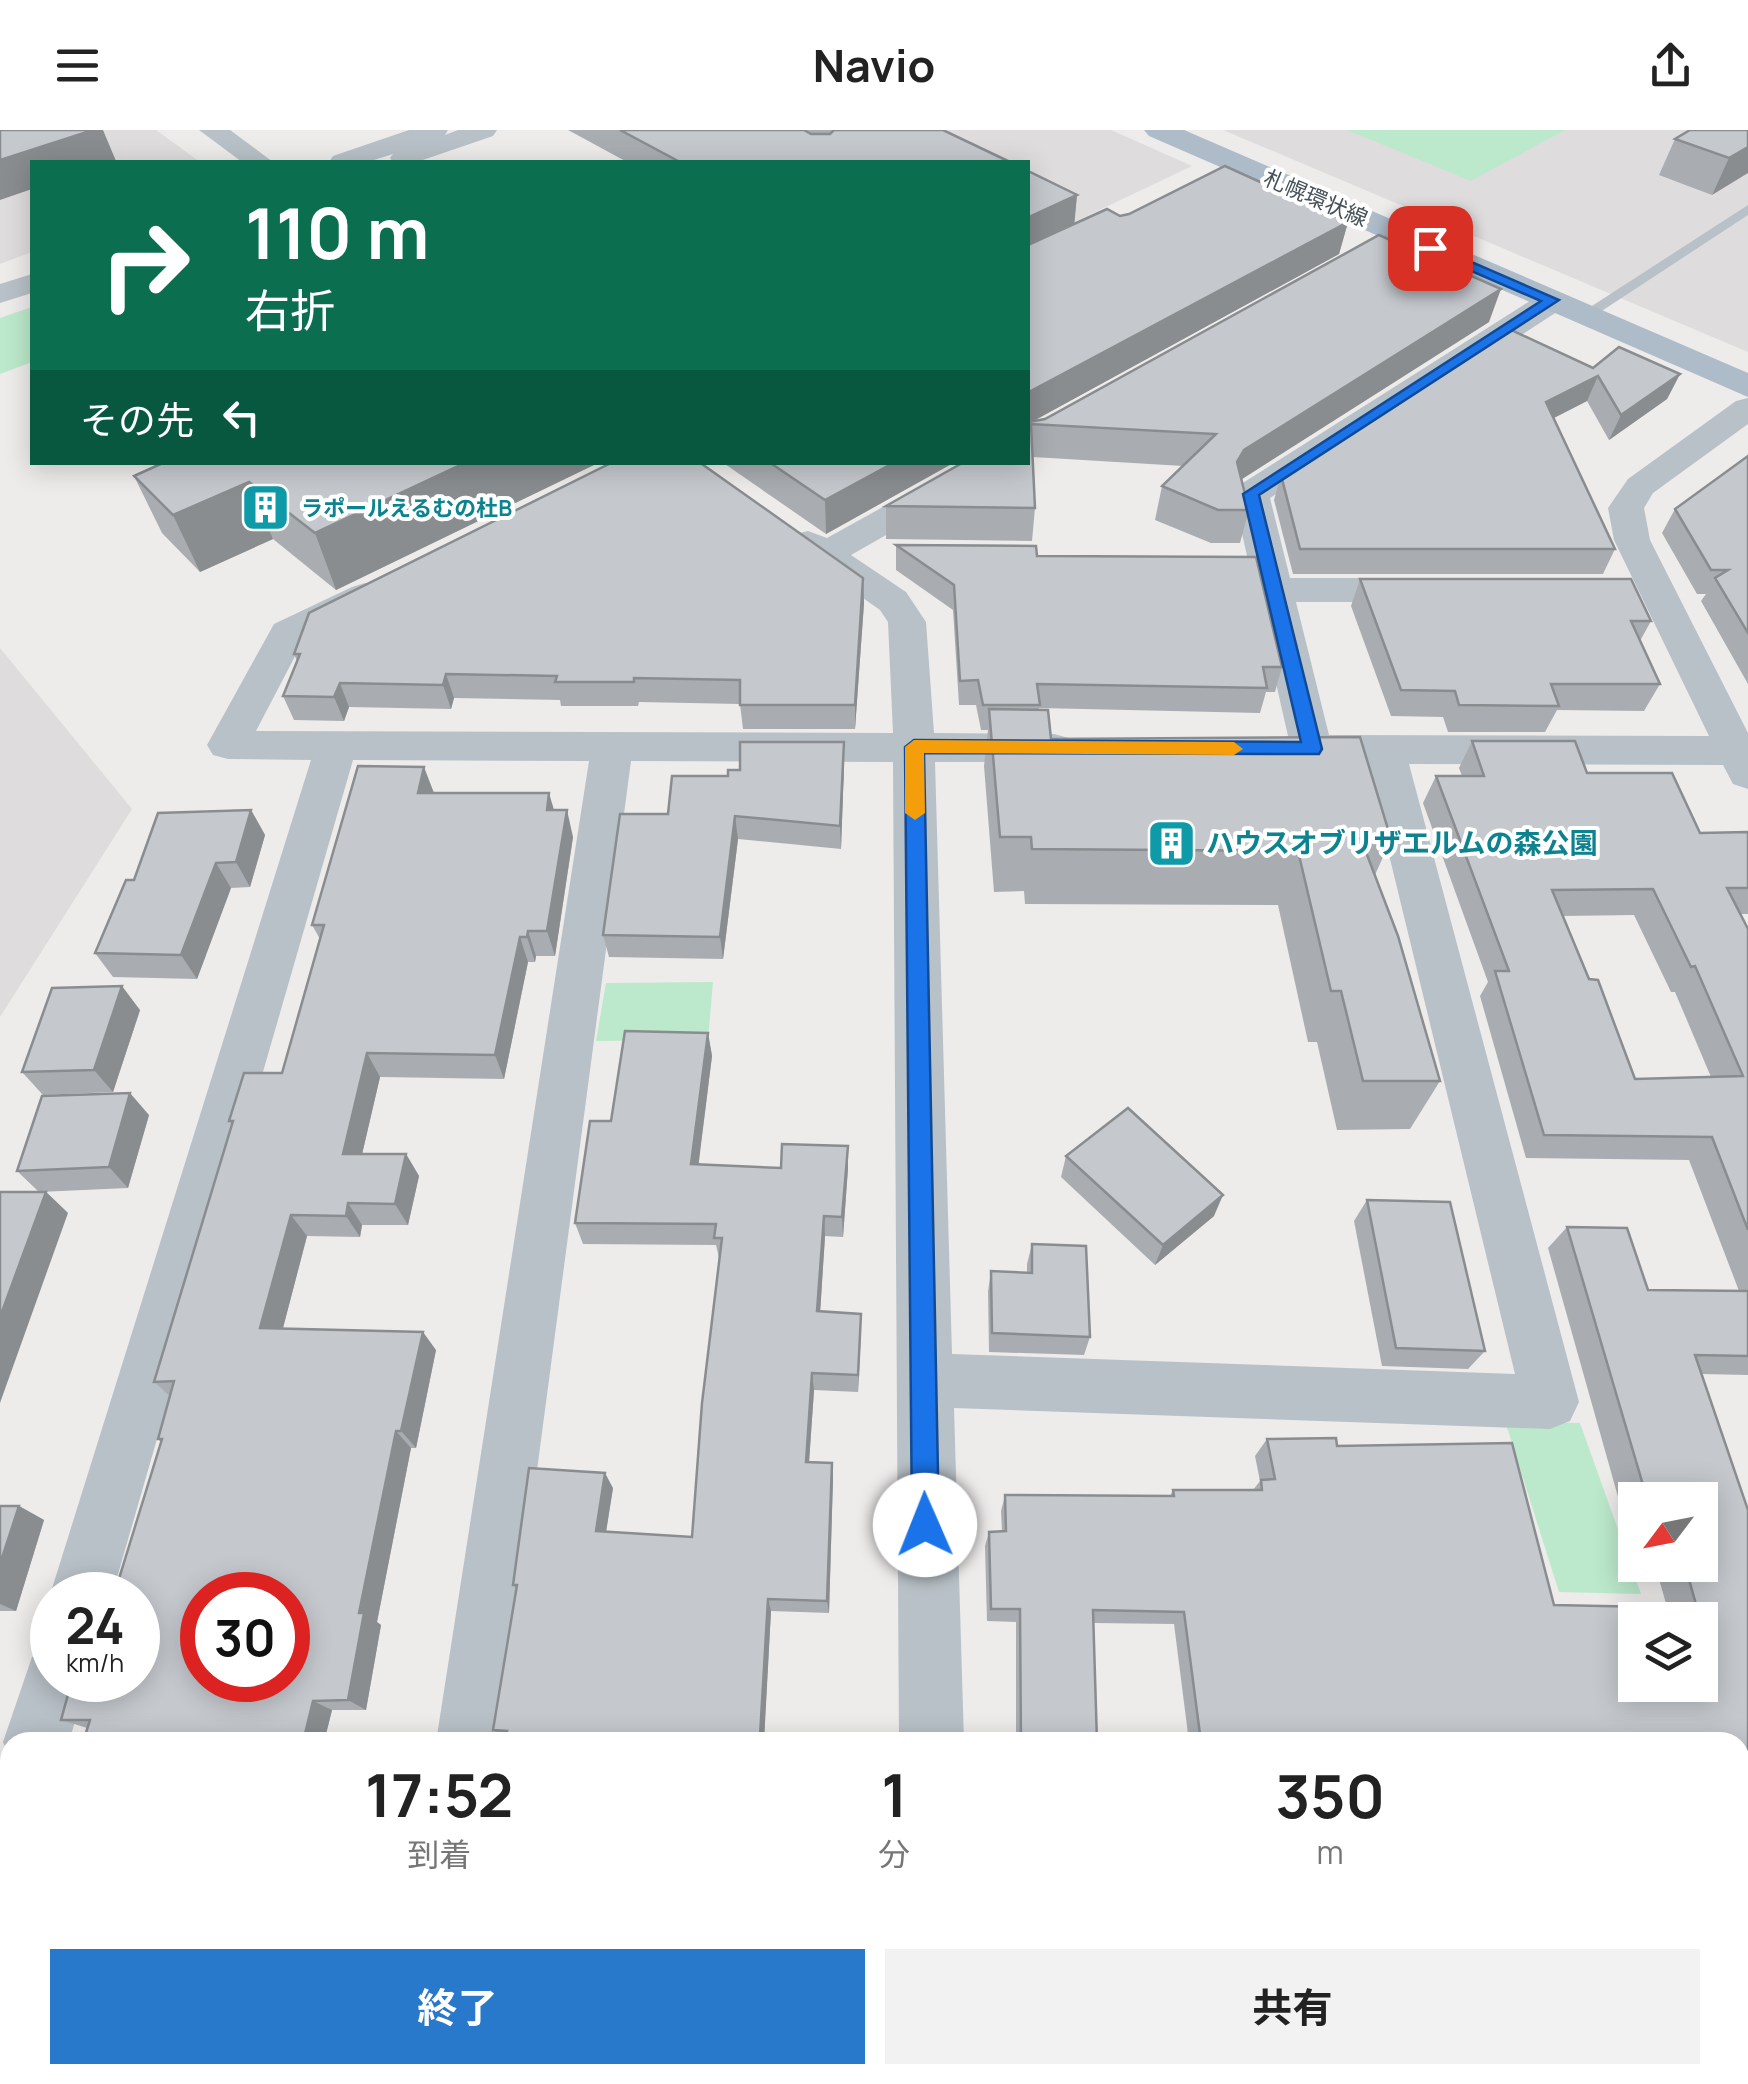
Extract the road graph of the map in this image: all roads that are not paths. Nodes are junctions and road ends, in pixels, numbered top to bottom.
1 (212, 130) edge
2 (435, 130) edge
3 (484, 130) edge
4 (1159, 130) edge
5 (256, 160) edge
6 (348, 160) edge
7 (399, 160) edge
8 (1748, 210) edge
9 (1400, 234) junction
10 (1359, 257) edge
11 (30, 284) edge
12 (0, 294) edge
13 (1552, 300) junction
14 (1586, 316) junction
15 (1748, 386) edge
16 (1748, 408) edge
17 (985, 465) edge
18 (766, 514) edge
19 (825, 554) junction
20 (885, 555) dead end
21 (1225, 558) edge
22 (1270, 575) junction
23 (393, 582) edge
24 (1451, 590) edge
25 (1609, 590) edge
26 (1656, 590) junction
27 (336, 746) junction
28 (612, 747) junction
29 (914, 747) junction
30 (1094, 748) edge
31 (1252, 749) edge
32 (1312, 749) junction
33 (1384, 750) junction
34 (1744, 759) edge
35 (922, 1380) junction
36 (87, 1572) edge
37 (48, 1702) edge
38 (39, 1732) edge
39 (469, 1732) edge
40 (930, 1732) edge

1 - 5 street
2 - 6 street
3 - 7 street
4 - 9 main road, 札幌環状線
8 - 14 lane
9 - 10 street
9 - 13 main road, 札幌環状線
11 - 12 street
13 - 14 main road, 札幌環状線
13 - 22 street
14 - 15 main road, 札幌環状線
16 - 26 street
17 - 19 street
18 - 19 street
19 - 20 street
19 - 29 street
21 - 22 street
22 - 24 street
22 - 32 street
23 - 27 street
25 - 26 street
26 - 34 street
27 - 28 street
27 - 36 street
28 - 29 street
28 - 39 street
29 - 30 street
29 - 35 street
31 - 32 street
32 - 33 street
33 - 34 street
33 - 35 street
35 - 40 street
37 - 38 street

